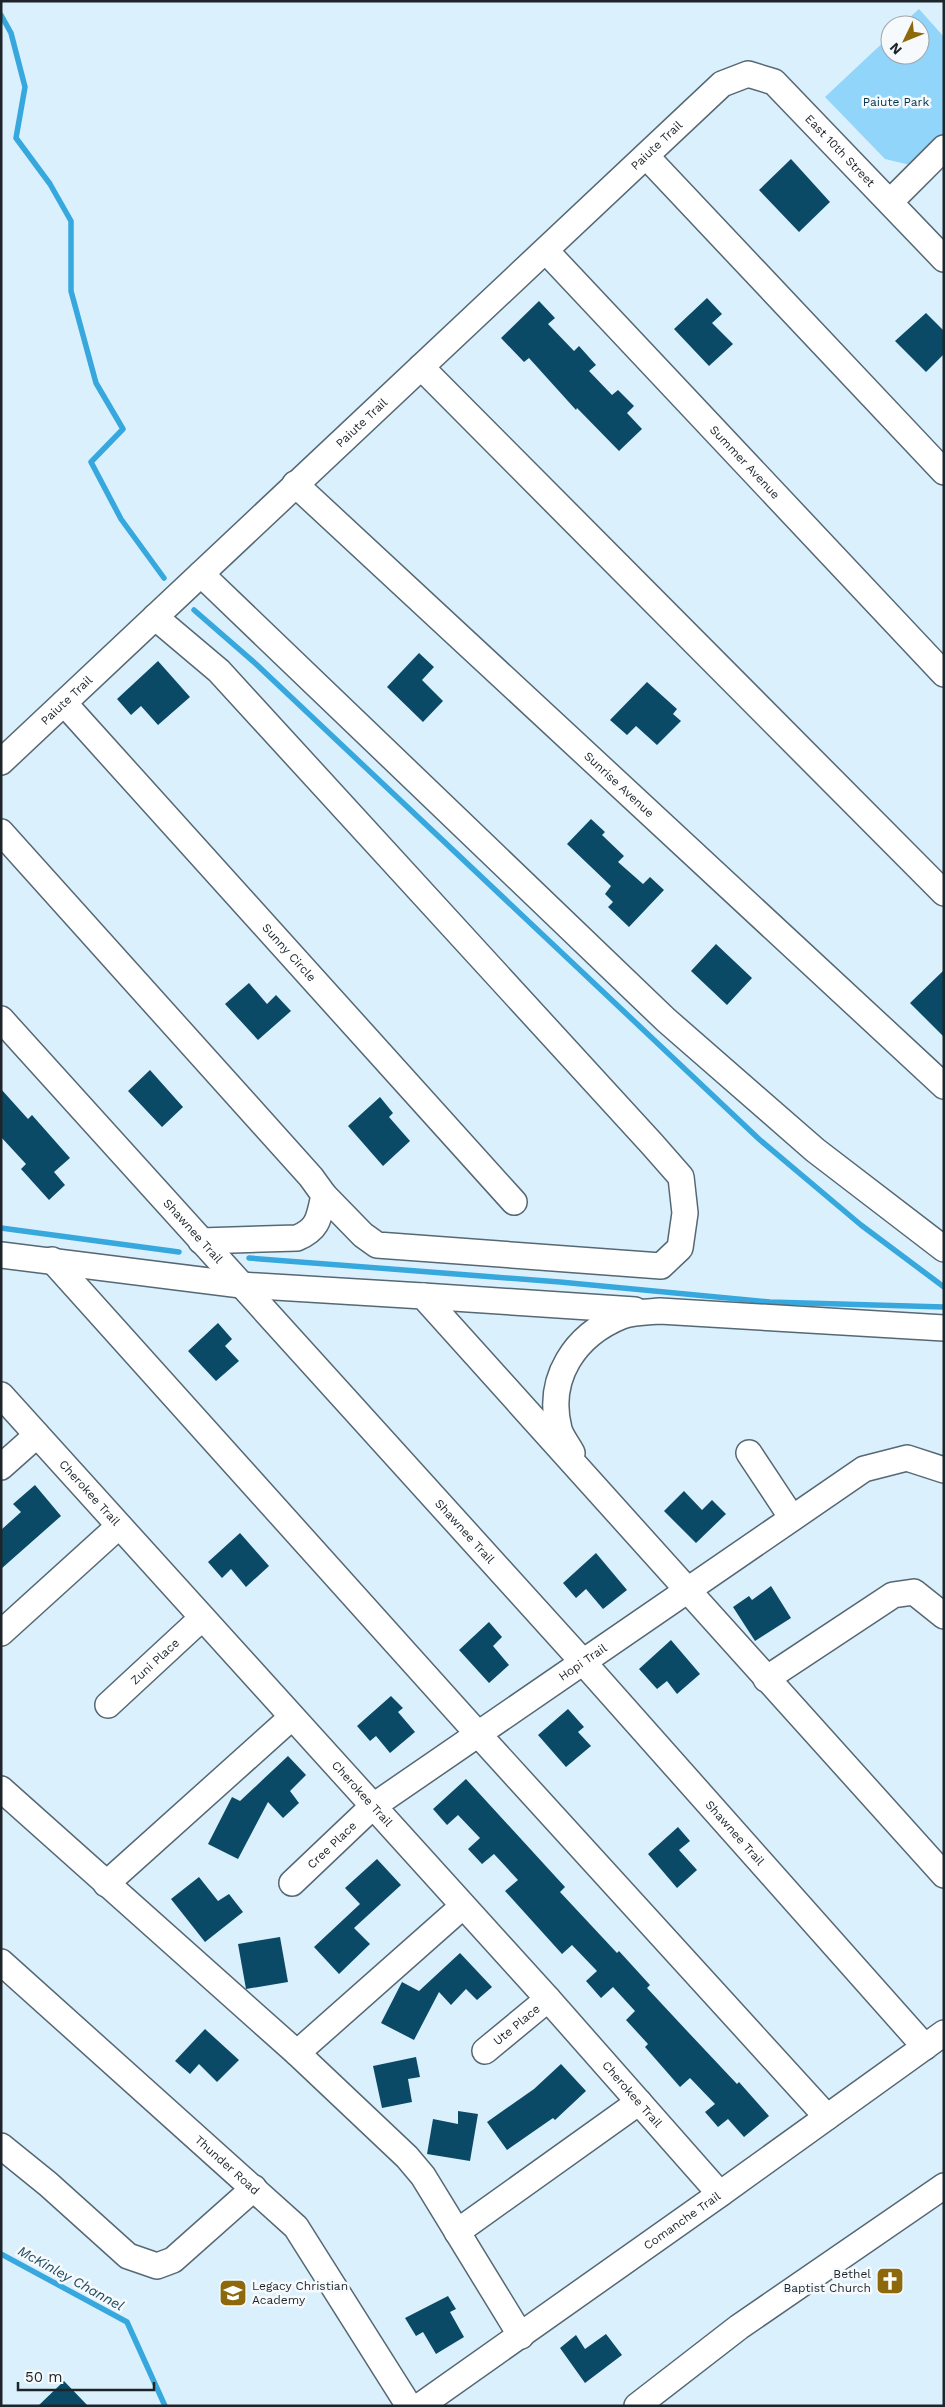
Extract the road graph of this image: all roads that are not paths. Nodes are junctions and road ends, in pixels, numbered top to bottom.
1 (722, 84) joint
2 (944, 148) edge
3 (646, 156) junction
4 (890, 202) junction
5 (546, 251) junction
6 (944, 259) edge
7 (421, 367) junction
8 (944, 472) edge
9 (295, 484) junction
10 (200, 574) junction
11 (155, 617) junction
12 (944, 674) edge
13 (64, 703) junction
14 (1, 762) edge
15 (1, 832) edge
16 (944, 893) edge
17 (1, 1020) edge
18 (944, 1086) edge
19 (324, 1195) junction
20 (514, 1202) dead end
21 (201, 1240) junction
22 (944, 1249) edge
23 (1, 1255) edge
24 (52, 1260) junction
25 (241, 1285) junction
26 (423, 1296) junction
27 (660, 1311) junction
28 (944, 1328) edge
29 (1, 1395) edge
30 (37, 1435) junction
31 (749, 1453) dead end
32 (1, 1467) edge
33 (944, 1470) edge
34 (583, 1475) junction
35 (792, 1518) junction
36 (119, 1526) junction
37 (686, 1590) junction
38 (944, 1616) edge
39 (202, 1618) junction
40 (1, 1633) edge
41 (583, 1662) junction
42 (766, 1679) junction
43 (108, 1705) dead end
44 (292, 1717) junction
45 (478, 1734) junction
46 (1, 1789) edge
47 (372, 1807) junction
48 (944, 1875) edge
49 (292, 1883) dead end
50 (106, 1884) junction
51 (463, 1906) junction
52 (1, 1962) edge
53 (548, 1999) junction
54 (934, 2040) edge
55 (485, 2051) dead end
56 (297, 2053) junction
57 (639, 2102) junction
58 (827, 2117) junction
59 (1, 2146) edge
60 (944, 2186) edge
61 (254, 2188) junction
62 (720, 2194) junction
63 (457, 2232) junction
64 (521, 2336) junction
65 (409, 2406) edge
66 (420, 2406) edge
67 (637, 2406) edge

1 - 3 street, Paiute Trail
1 - 4 street, East 10th Street
2 - 4 street
3 - 5 street, Paiute Trail
3 - 8 street
4 - 6 street, East 10th Street
5 - 7 street, Paiute Trail
5 - 12 street, Summer Avenue
7 - 9 street, Paiute Trail
7 - 16 street
9 - 10 street, Paiute Trail
9 - 18 street, Sunrise Avenue
10 - 11 street, Paiute Trail
10 - 22 street
11 - 13 street, Paiute Trail
11 - 19 street
13 - 14 street, Paiute Trail
13 - 20 street, Sunny Circle
15 - 19 street
17 - 21 street, Shawnee Trail
19 - 21 street
21 - 25 street, Shawnee Trail
23 - 24 street
24 - 25 street
24 - 45 street
25 - 26 street
25 - 41 street, Shawnee Trail
26 - 27 street
26 - 34 street
27 - 28 street
27 - 34 street
29 - 30 street, Cherokee Trail
30 - 32 street
30 - 36 street, Cherokee Trail
31 - 35 street
33 - 35 street, Hopi Trail
34 - 37 street
35 - 37 street, Hopi Trail
36 - 39 street, Cherokee Trail
36 - 40 street
37 - 41 street, Hopi Trail
37 - 42 street
38 - 42 street
39 - 43 street, Zuni Place
39 - 44 street, Cherokee Trail
41 - 45 street, Hopi Trail
41 - 54 street, Shawnee Trail
42 - 48 street
44 - 47 street, Cherokee Trail
44 - 50 street
45 - 47 street, Hopi Trail
45 - 58 street
46 - 50 street
47 - 49 street, Cree Place
47 - 51 street, Cherokee Trail
50 - 56 street
51 - 53 street, Cherokee Trail
51 - 56 street
52 - 61 street, Thunder Road
53 - 55 street, Ute Place
53 - 57 street, Cherokee Trail
54 - 58 street, Comanche Trail
56 - 63 street
57 - 62 street, Cherokee Trail
57 - 63 street
58 - 62 street, Comanche Trail
59 - 61 street
60 - 67 street
61 - 65 street, Thunder Road
62 - 64 street, Comanche Trail
63 - 64 street
64 - 66 street, Comanche Trail

